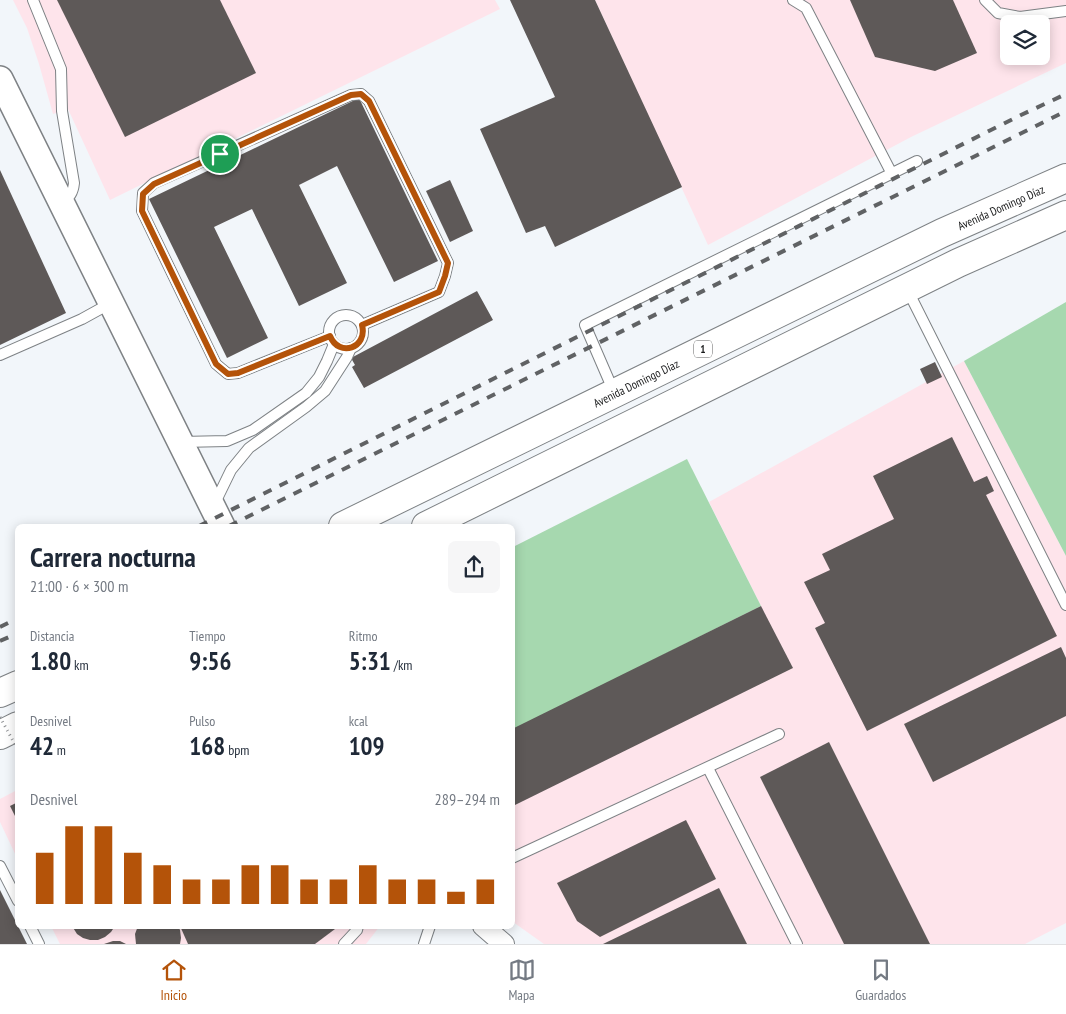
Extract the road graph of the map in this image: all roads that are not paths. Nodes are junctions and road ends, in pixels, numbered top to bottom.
1 (33, 0) edge
2 (793, 0) edge
3 (985, 0) edge
4 (1066, 11) edge
5 (0, 78) edge
6 (917, 161) dead end
7 (892, 174) junction
8 (1066, 178) edge
9 (61, 202) junction
10 (1066, 216) edge
11 (907, 288) junction
12 (111, 303) junction
13 (362, 325) junction
14 (332, 340) junction
15 (351, 348) junction
16 (0, 355) edge
17 (615, 393) junction
18 (181, 442) junction
19 (217, 517) edge
20 (347, 524) edge
21 (430, 524) edge
22 (1066, 605) edge
23 (15, 686) edge
24 (0, 694) edge
25 (15, 728) edge
26 (779, 734) dead end
27 (0, 735) edge
28 (708, 768) junction
29 (515, 857) edge
30 (0, 866) edge
31 (15, 895) edge
32 (32, 929) edge
33 (357, 929) edge
34 (429, 929) edge
35 (486, 929) edge
36 (40, 944) edge
37 (344, 944) edge
38 (424, 944) edge
39 (504, 944) edge
40 (797, 944) edge

1 - 9 lane
2 - 7 lane
3 - 4 lane
5 - 9 street
6 - 7 lane
7 - 17 lane
8 - 17 main road, Avenida Domingo Díaz / 1
9 - 12 street
10 - 11 main road
11 - 21 main road
11 - 22 lane
12 - 16 lane
12 - 18 street
13 - 14 lane
13 - 14 lane
13 - 15 lane
14 - 15 lane
14 - 18 lane
15 - 19 lane
17 - 20 main road, Avenida Domingo Díaz / 1
18 - 19 street
23 - 24 main road
25 - 27 main road
26 - 28 lane
28 - 29 lane
28 - 40 lane
30 - 31 lane
32 - 36 lane
33 - 37 lane
34 - 38 lane
35 - 39 street

